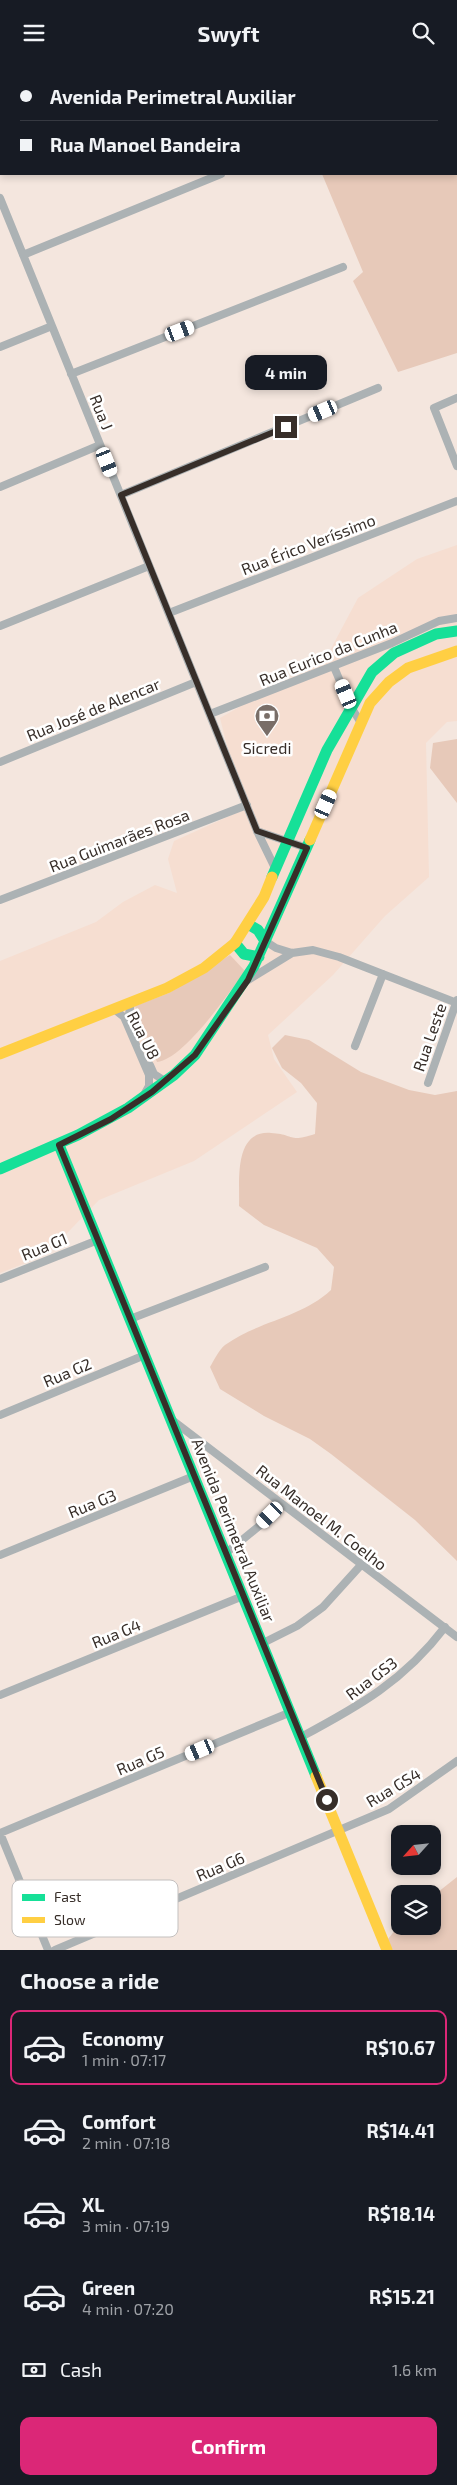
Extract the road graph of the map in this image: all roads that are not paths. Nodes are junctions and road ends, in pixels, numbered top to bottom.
1 (220, 175) edge
2 (0, 198) edge
3 (2, 207) edge
4 (23, 255) junction
5 (343, 267) dead end
6 (52, 326) junction
7 (0, 347) edge
8 (71, 374) junction
9 (378, 388) dead end
10 (457, 398) edge
11 (100, 445) junction
12 (457, 466) edge
13 (0, 487) edge
14 (121, 495) junction
15 (457, 501) edge
16 (149, 565) junction
17 (169, 613) junction
18 (457, 618) edge
19 (0, 626) edge
20 (457, 631) edge
21 (394, 648) junction
22 (457, 651) edge
23 (334, 667) junction
24 (196, 682) junction
25 (351, 707) junction
26 (210, 714) junction
27 (361, 723) junction
28 (0, 762) edge
29 (247, 805) junction
30 (257, 831) junction
31 (289, 844) junction
32 (307, 848) junction
33 (275, 868) junction
34 (0, 900) edge
35 (248, 924) junction
36 (265, 941) junction
37 (235, 943) junction
38 (276, 948) junction
39 (292, 953) junction
40 (259, 957) junction
41 (383, 974) junction
42 (248, 980) junction
43 (131, 1002) junction
44 (457, 1002) edge
45 (114, 1009) junction
46 (139, 1046) junction
47 (354, 1046) dead end
48 (0, 1053) edge
49 (151, 1075) junction
50 (164, 1081) junction
51 (428, 1083) dead end
52 (139, 1101) junction
53 (59, 1145) junction
54 (0, 1169) edge
55 (98, 1239) junction
56 (265, 1267) dead end
57 (0, 1279) edge
58 (130, 1319) junction
59 (145, 1355) junction
60 (0, 1415) edge
61 (171, 1419) junction
62 (194, 1476) junction
63 (282, 1504) junction
64 (226, 1553) junction
65 (0, 1555) edge
66 (361, 1565) junction
67 (243, 1596) junction
68 (445, 1627) junction
69 (457, 1637) edge
70 (263, 1643) junction
71 (0, 1695) edge
72 (291, 1712) junction
73 (301, 1737) junction
74 (457, 1761) edge
75 (340, 1831) junction
76 (0, 1833) edge
77 (19, 1880) edge
78 (178, 1899) edge
79 (43, 1937) edge
80 (86, 1937) edge
81 (48, 1950) edge
82 (55, 1950) edge
83 (387, 1950) edge

1 - 4 street
2 - 3 street, Rua J
3 - 4 street, Rua J
4 - 6 street, Rua J
5 - 8 street
6 - 7 street
6 - 8 street, Rua J
8 - 11 street, Rua J
9 - 14 street
10 - 12 street
11 - 13 street
11 - 14 street, Rua J
14 - 16 street, Rua J
15 - 17 street, Rua Érico Veríssimo
16 - 17 street, Rua J
16 - 19 street
17 - 24 street, Rua J
18 - 21 street, Rua Eurico da Cunha
20 - 21 street
21 - 23 street, Rua Eurico da Cunha
21 - 25 street
22 - 27 street
23 - 25 street
23 - 26 street, Rua Eurico da Cunha
24 - 26 street, Rua J
24 - 28 street, Rua José de Alencar
25 - 27 street
25 - 31 street
26 - 29 street, Rua J
27 - 32 street
29 - 30 street, Rua J
29 - 34 street, Rua Guimarães Rosa
30 - 31 street
30 - 33 street, Rua J
31 - 32 street
31 - 33 street
32 - 36 street
33 - 35 street
35 - 36 street
35 - 37 street
36 - 38 street
36 - 40 street
37 - 40 street
37 - 43 street
38 - 39 street
38 - 40 street
39 - 41 street
39 - 42 street
40 - 42 street
41 - 44 street
41 - 47 street
42 - 50 street
43 - 45 street
43 - 46 street, Rua U8
44 - 51 street, Rua Leste
45 - 46 street, Rua U8
45 - 48 street
46 - 49 street, Rua U8
49 - 50 street, Rua U8
49 - 52 street, Rua U8
50 - 52 street
52 - 53 street
53 - 54 street
53 - 55 street, Avenida Perimetral Auxiliar
55 - 57 street, Rua G1
55 - 58 street, Avenida Perimetral Auxiliar
56 - 58 street
58 - 59 street, Avenida Perimetral Auxiliar
59 - 60 street, Rua G2
59 - 61 street, Avenida Perimetral Auxiliar
61 - 62 street, Avenida Perimetral Auxiliar
61 - 63 street, Rua Manoel M. Coelho
62 - 64 street, Avenida Perimetral Auxiliar
62 - 65 street, Rua G3
63 - 64 street
63 - 66 street, Rua Manoel M. Coelho
64 - 67 street, Avenida Perimetral Auxiliar
66 - 68 street, Rua Manoel M. Coelho
66 - 70 street
67 - 70 street, Avenida Perimetral Auxiliar
67 - 71 street, Rua G4
68 - 69 street, Rua Manoel M. Coelho
68 - 73 street, Rua GS3
70 - 72 street, Avenida Perimetral Auxiliar
72 - 73 street, Avenida Perimetral Auxiliar
72 - 76 street, Rua G5
73 - 75 street, Avenida Perimetral Auxiliar
74 - 75 street, Rua GS4
75 - 78 street, Rua G6
75 - 83 street, Avenida Perimetral Auxiliar
76 - 77 street
79 - 81 street
80 - 82 street, Rua G6

